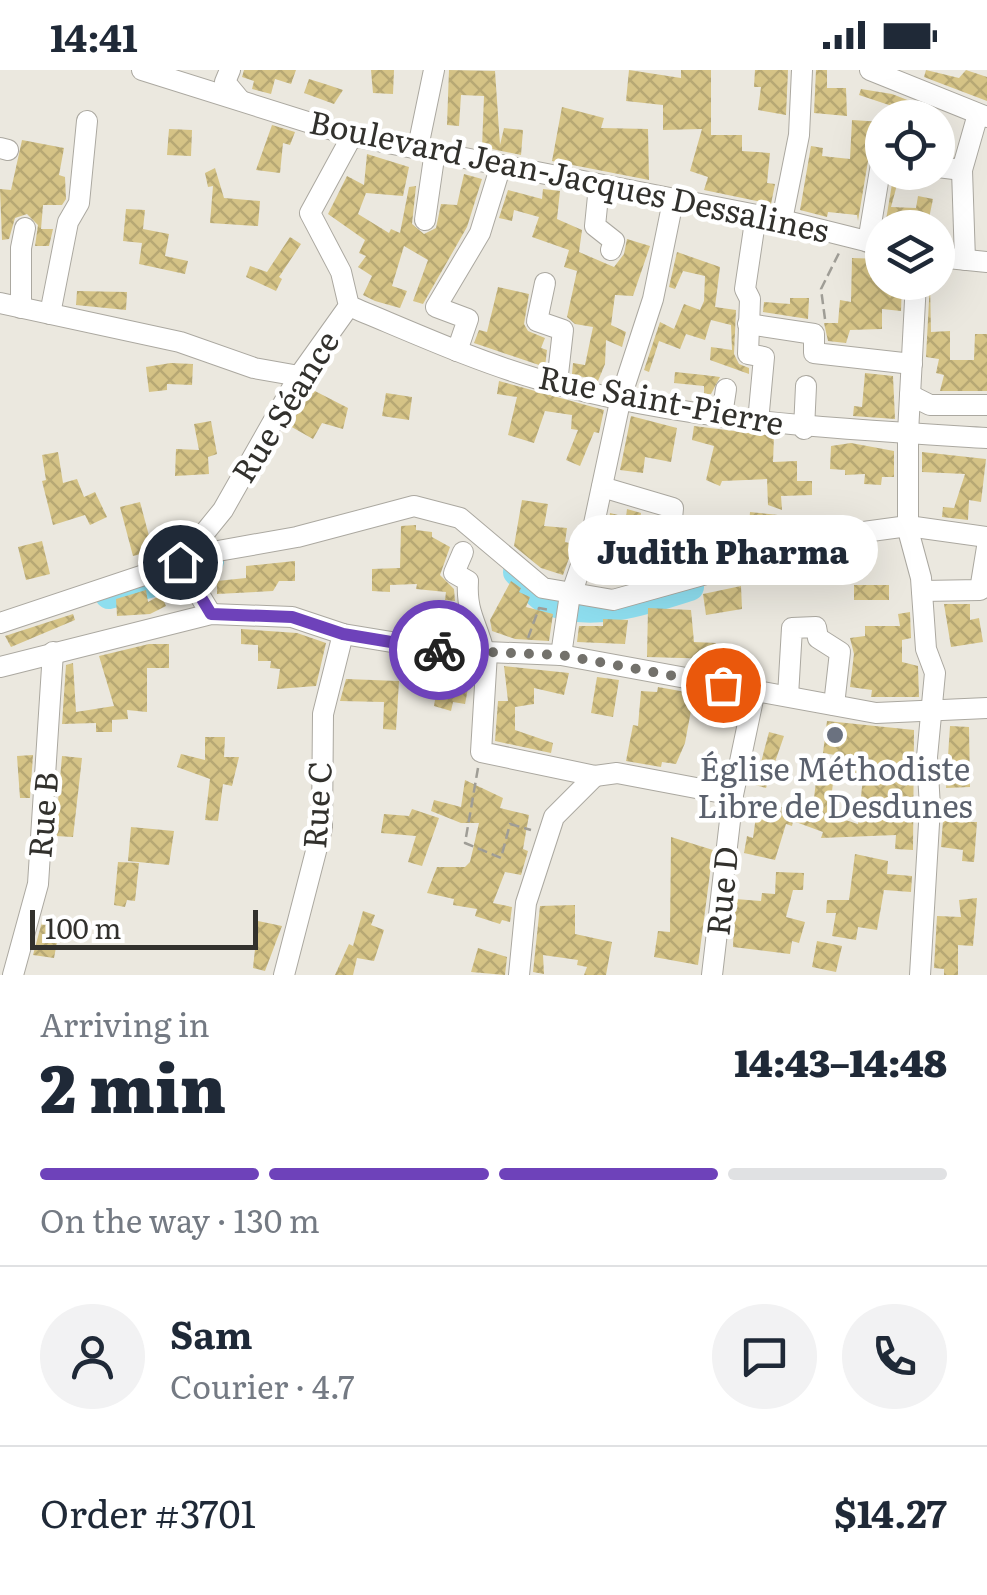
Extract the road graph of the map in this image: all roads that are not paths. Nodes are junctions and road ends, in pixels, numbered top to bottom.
1 (142, 70) edge
2 (230, 70) edge
3 (434, 70) edge
4 (802, 70) edge
5 (885, 73) edge
6 (240, 100) junction
7 (983, 116) edge
8 (86, 121) dead end
9 (352, 136) junction
10 (426, 149) junction
11 (501, 165) junction
12 (955, 169) edge
13 (962, 170) junction
14 (599, 186) junction
15 (672, 201) junction
16 (756, 215) junction
17 (425, 220) dead end
18 (782, 220) junction
19 (26, 228) dead end
20 (865, 241) edge
21 (611, 250) dead end
22 (955, 259) edge
23 (964, 260) junction
24 (987, 262) edge
25 (545, 283) dead end
26 (915, 300) edge
27 (0, 303) edge
28 (348, 306) junction
29 (22, 308) junction
30 (50, 314) junction
31 (760, 330) junction
32 (457, 351) junction
33 (912, 364) junction
34 (299, 376) junction
35 (557, 383) junction
36 (806, 386) dead end
37 (726, 389) dead end
38 (910, 395) junction
39 (621, 397) junction
40 (987, 405) edge
41 (712, 417) junction
42 (758, 422) junction
43 (804, 429) junction
44 (908, 433) junction
45 (987, 438) edge
46 (602, 488) junction
47 (908, 532) junction
48 (987, 537) edge
49 (987, 548) edge
50 (462, 552) dead end
51 (184, 566) junction
52 (666, 583) junction
53 (922, 592) junction
54 (983, 595) edge
55 (569, 604) junction
56 (211, 614) junction
57 (0, 623) edge
58 (343, 634) junction
59 (53, 652) junction
60 (486, 653) junction
61 (561, 655) junction
62 (0, 667) edge
63 (755, 690) junction
64 (788, 696) junction
65 (834, 705) junction
66 (987, 708) edge
67 (932, 711) junction
68 (595, 776) junction
69 (734, 796) junction
70 (13, 975) edge
71 (284, 975) edge
72 (518, 975) edge
73 (712, 975) edge
74 (920, 975) edge

1 - 6 street, Boulevard Jean-Jacques Dessalines
2 - 6 street
3 - 10 street
4 - 18 street
5 - 7 street
6 - 9 street, Boulevard Jean-Jacques Dessalines
7 - 13 street
8 - 30 street
9 - 10 street, Boulevard Jean-Jacques Dessalines
9 - 28 street, Rue Séance
10 - 11 street, Boulevard Jean-Jacques Dessalines
10 - 17 street
11 - 14 street, Boulevard Jean-Jacques Dessalines
11 - 32 street
12 - 13 street
13 - 23 street
14 - 15 street, Boulevard Jean-Jacques Dessalines
14 - 21 street
15 - 16 street, Boulevard Jean-Jacques Dessalines
15 - 39 street
16 - 18 street, Boulevard Jean-Jacques Dessalines
16 - 31 street
18 - 20 street, Boulevard Jean-Jacques Dessalines
19 - 29 street
22 - 23 street
23 - 24 street
25 - 35 street
26 - 33 street
27 - 29 street
28 - 32 street, Rue Saint-Pierre
28 - 34 street, Rue Séance
29 - 30 street
30 - 34 street
31 - 33 street
31 - 42 street
32 - 35 street, Rue Saint-Pierre
33 - 38 street
34 - 51 street, Rue Séance
35 - 39 street, Rue Saint-Pierre
36 - 43 street
37 - 41 street
38 - 40 street
38 - 44 street
39 - 41 street, Rue Saint-Pierre
39 - 46 street
41 - 42 street, Rue Saint-Pierre
42 - 43 street, Rue Saint-Pierre
43 - 44 street, Rue Saint-Pierre
44 - 45 street, Rue Saint-Pierre
44 - 47 street
46 - 52 street
46 - 55 street
47 - 48 street
47 - 52 street
47 - 53 street
49 - 54 street
50 - 60 street
51 - 55 street
51 - 56 street
51 - 57 street
52 - 55 street
53 - 54 street
53 - 67 street
55 - 61 street
56 - 58 street
56 - 59 street
58 - 60 street
58 - 71 street, Rue C
59 - 62 street
59 - 70 street, Rue B
60 - 61 street
60 - 68 street
61 - 63 street
63 - 64 street
63 - 69 street, Rue D
64 - 65 street
64 - 65 street
65 - 67 street
66 - 67 street
67 - 74 street
68 - 69 street
68 - 72 street
69 - 73 street, Rue D

